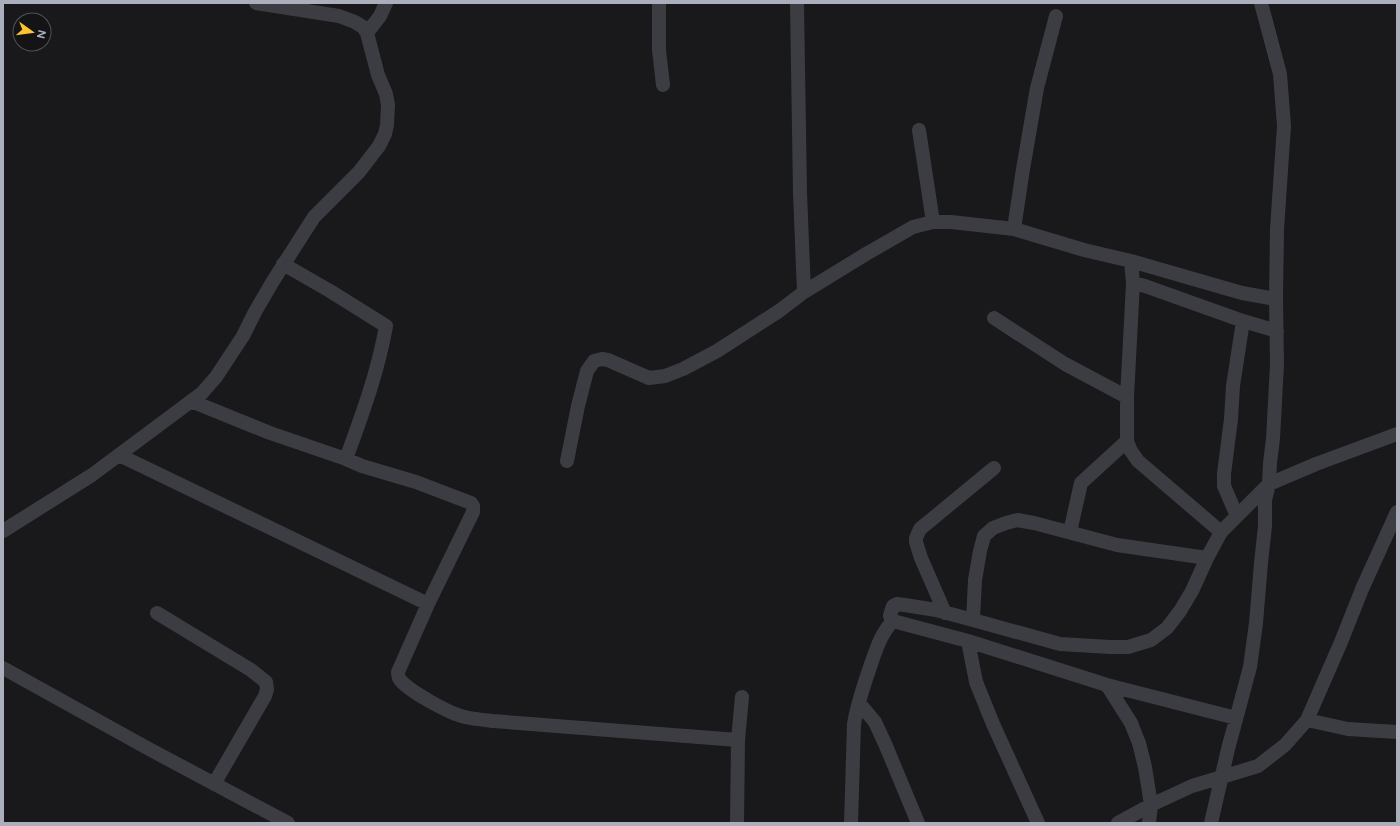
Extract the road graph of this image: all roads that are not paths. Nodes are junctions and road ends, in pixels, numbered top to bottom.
1 (256, 3) edge
2 (386, 3) edge
3 (659, 3) edge
4 (797, 3) edge
5 (1261, 3) edge
6 (1056, 16) dead end
7 (368, 33) junction
8 (664, 85) dead end
9 (919, 130) dead end
10 (933, 222) junction
11 (1014, 229) junction
12 (1131, 261) junction
13 (283, 264) junction
14 (1133, 283) junction
15 (804, 292) junction
16 (1276, 299) junction
17 (994, 318) dead end
18 (1243, 321) junction
19 (1277, 330) junction
20 (1127, 397) junction
21 (191, 401) junction
22 (1397, 434) edge
23 (1127, 441) junction
24 (119, 455) junction
25 (346, 459) junction
26 (567, 461) dead end
27 (994, 468) dead end
28 (1269, 484) junction
29 (1397, 512) edge
30 (1236, 516) junction
31 (3, 531) edge
32 (1070, 532) junction
33 (1221, 532) junction
34 (1207, 558) junction
35 (428, 604) junction
36 (156, 613) dead end
37 (945, 613) junction
38 (973, 620) junction
39 (893, 621) junction
40 (968, 641) junction
41 (3, 668) edge
42 (1108, 685) junction
43 (742, 697) dead end
44 (858, 703) junction
45 (1236, 718) junction
46 (1307, 720) junction
47 (1397, 732) edge
48 (738, 740) junction
49 (1222, 777) junction
50 (214, 784) junction
51 (1151, 805) junction
52 (288, 823) edge
53 (737, 823) edge
54 (851, 823) edge
55 (918, 823) edge
56 (1038, 823) edge
57 (1118, 823) edge
58 (1149, 823) edge
59 (1211, 823) edge

1 - 7 street
2 - 7 street
3 - 8 street
4 - 15 street
5 - 16 street
6 - 11 street
7 - 13 street
9 - 10 street
10 - 11 street
10 - 15 street
11 - 12 street
12 - 14 street
12 - 16 street
13 - 21 street
13 - 25 street
14 - 18 street
14 - 20 street
15 - 26 street
16 - 19 street
17 - 20 street
18 - 19 street
18 - 30 street
19 - 28 street
20 - 23 street
21 - 24 street
21 - 25 street
22 - 28 street
23 - 32 street
23 - 33 street
24 - 31 street
24 - 35 street
25 - 35 street
27 - 37 street
28 - 30 street
28 - 45 street
29 - 46 street
30 - 33 street
32 - 34 street
32 - 38 street
33 - 34 street
34 - 38 street
35 - 48 street
36 - 50 street
37 - 38 street
37 - 39 street
39 - 40 street
39 - 44 street
40 - 42 street
40 - 56 street
41 - 50 street
42 - 45 street
42 - 51 street
43 - 48 street
44 - 54 street
44 - 55 street
45 - 49 street
46 - 47 street
46 - 49 street
48 - 53 street
49 - 51 street
49 - 59 street
50 - 52 street
51 - 57 street
51 - 58 street

